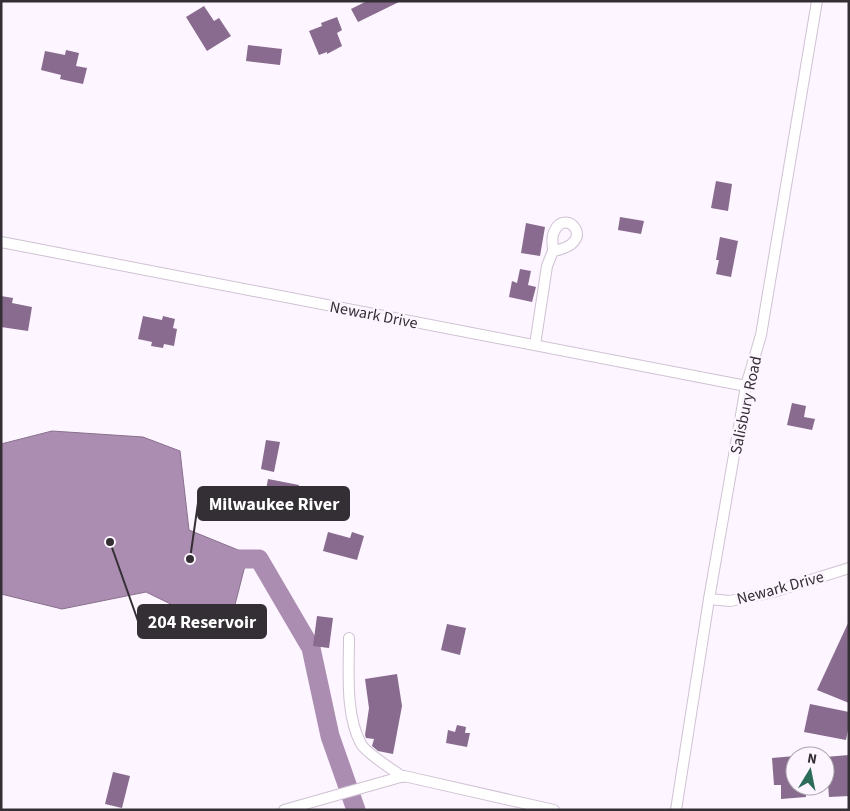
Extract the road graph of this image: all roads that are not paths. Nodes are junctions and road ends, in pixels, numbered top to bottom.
1 (818, 1) edge
2 (1, 242) edge
3 (553, 252) dead end
4 (535, 345) junction
5 (746, 386) junction
6 (849, 568) edge
7 (710, 598) junction
8 (349, 638) dead end
9 (403, 776) junction
10 (285, 809) edge
11 (554, 810) edge
12 (676, 810) edge

1 - 5 street, Salisbury Road
2 - 4 street, Newark Drive
3 - 4 street
4 - 5 street, Newark Drive
5 - 7 street, Salisbury Road
6 - 7 street, Newark Drive
7 - 12 street, Salisbury Road
8 - 9 street
9 - 10 street
9 - 11 street

